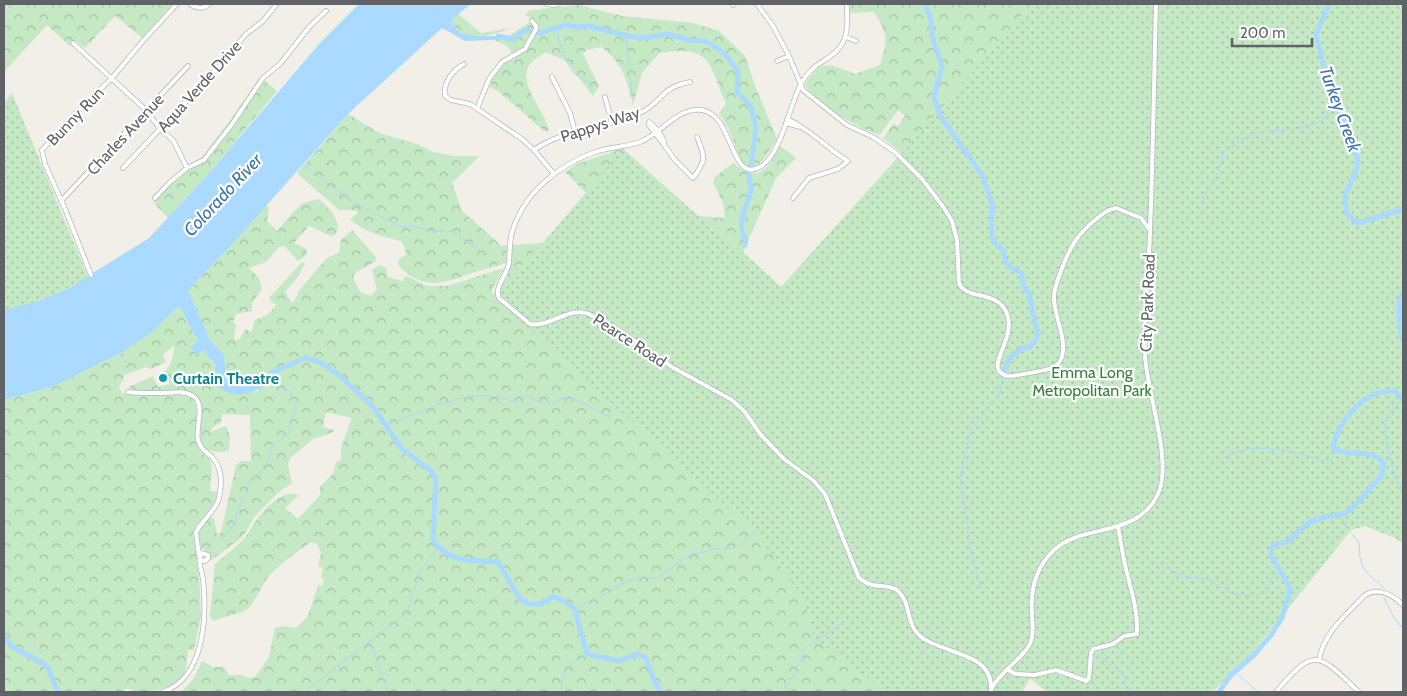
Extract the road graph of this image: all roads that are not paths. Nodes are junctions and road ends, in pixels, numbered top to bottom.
1 (177, 4) edge
2 (190, 4) edge
3 (209, 4) edge
4 (546, 4) edge
5 (558, 4) edge
6 (757, 4) edge
7 (847, 4) edge
8 (1156, 4) edge
9 (274, 5) edge
10 (326, 10) dead end
11 (532, 21) dead end
12 (846, 37) junction
13 (856, 41) dead end
14 (73, 43) dead end
15 (789, 56) junction
16 (777, 61) dead end
17 (464, 64) dead end
18 (188, 66) dead end
19 (552, 76) dead end
20 (112, 78) junction
21 (690, 82) dead end
22 (801, 83) junction
23 (605, 97) dead end
24 (477, 108) junction
25 (146, 110) junction
26 (643, 111) junction
27 (786, 121) junction
28 (612, 123) junction
29 (160, 129) junction
30 (575, 132) junction
31 (656, 132) junction
32 (697, 137) dead end
33 (534, 150) junction
34 (123, 168) dead end
35 (186, 168) junction
36 (554, 174) junction
37 (155, 198) dead end
38 (793, 198) dead end
39 (61, 201) junction
40 (1150, 215) junction
41 (1141, 218) junction
42 (1150, 230) junction
43 (91, 275) dead end
44 (128, 392) dead end
45 (1118, 527) junction
46 (200, 558) junction
47 (1403, 605) edge
48 (1319, 660) junction
49 (1007, 669) junction
50 (989, 674) junction
51 (998, 679) junction
52 (990, 691) edge
53 (163, 692) edge
54 (1276, 692) edge
55 (1359, 692) edge

1 - 20 street, Bunny Run
2 - 3 street
4 - 5 street
6 - 15 street
7 - 12 street
8 - 40 street, City Park Road
9 - 29 street, Aqua Verde Drive
10 - 35 street
11 - 24 street
12 - 13 street
12 - 22 street, Pearce Road
14 - 20 street
15 - 16 street
15 - 22 street
17 - 24 street
18 - 25 street, Charles Avenue
19 - 30 street
20 - 25 street
20 - 39 street, Bunny Run
21 - 26 street, Pappys Way
22 - 27 street, Pearce Road
22 - 41 street
23 - 28 street
24 - 33 street
25 - 29 street
25 - 39 street, Charles Avenue
26 - 28 street, Pappys Way
26 - 31 street
27 - 31 street, Pearce Road
27 - 38 street
28 - 30 street, Pappys Way
29 - 34 street, Aqua Verde Drive
29 - 35 street
30 - 33 street, Pappys Way
31 - 32 street
31 - 36 street, Pearce Road
33 - 36 street
35 - 37 street
36 - 50 street, Pearce Road
39 - 43 street, Bunny Run
40 - 41 street
40 - 42 street, City Park Road
41 - 42 street
42 - 45 street, City Park Road
44 - 46 street
45 - 49 street, City Park Road
45 - 49 street
46 - 46 street
46 - 53 street
47 - 48 street
48 - 54 street
48 - 55 street
49 - 51 street, City Park Road
50 - 51 street
50 - 52 street
51 - 52 street, City Park Road

